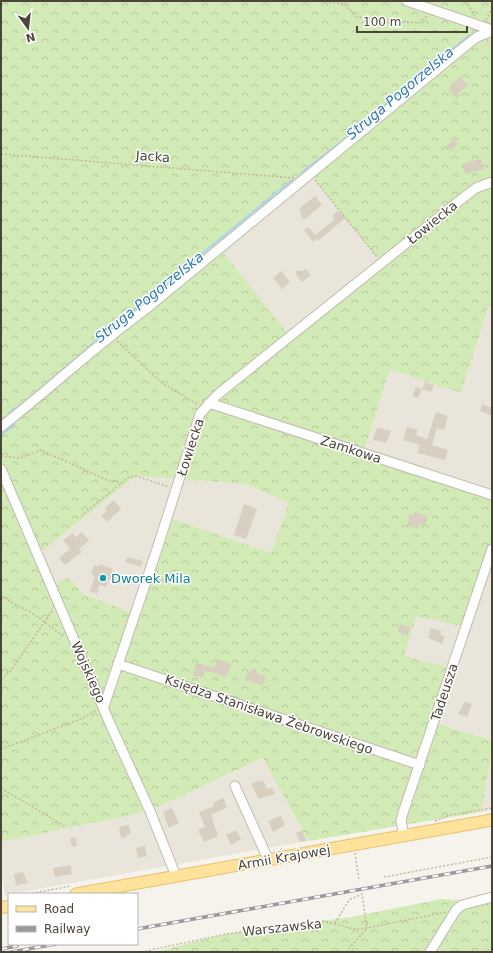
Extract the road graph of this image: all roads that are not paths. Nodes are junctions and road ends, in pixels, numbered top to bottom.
1 (407, 1) edge
2 (489, 28) edge
3 (492, 182) edge
4 (207, 405) junction
5 (1, 427) edge
6 (1, 469) edge
7 (492, 495) edge
8 (492, 550) edge
9 (118, 664) junction
10 (104, 706) junction
11 (420, 765) junction
12 (234, 786) dead end
13 (492, 820) edge
14 (404, 836) junction
15 (268, 860) junction
16 (176, 876) junction
17 (82, 893) edge
18 (492, 897) edge
19 (430, 952) edge

1 - 2 street
2 - 5 street
3 - 4 street, Łowiecka
4 - 7 street, Zamkowa
4 - 9 street, Łowiecka
6 - 10 street, Wojskiego
8 - 11 street, Tadeusza
9 - 10 street, Łowiecka
9 - 11 street, Księdza Stanisława Żebrowskiego
10 - 16 street, Wojskiego
11 - 14 street, Tadeusza
12 - 15 street
13 - 14 main road, Armii Krajowej
14 - 15 main road, Armii Krajowej
15 - 16 main road, Armii Krajowej
16 - 17 main road, Armii Krajowej
18 - 19 street

